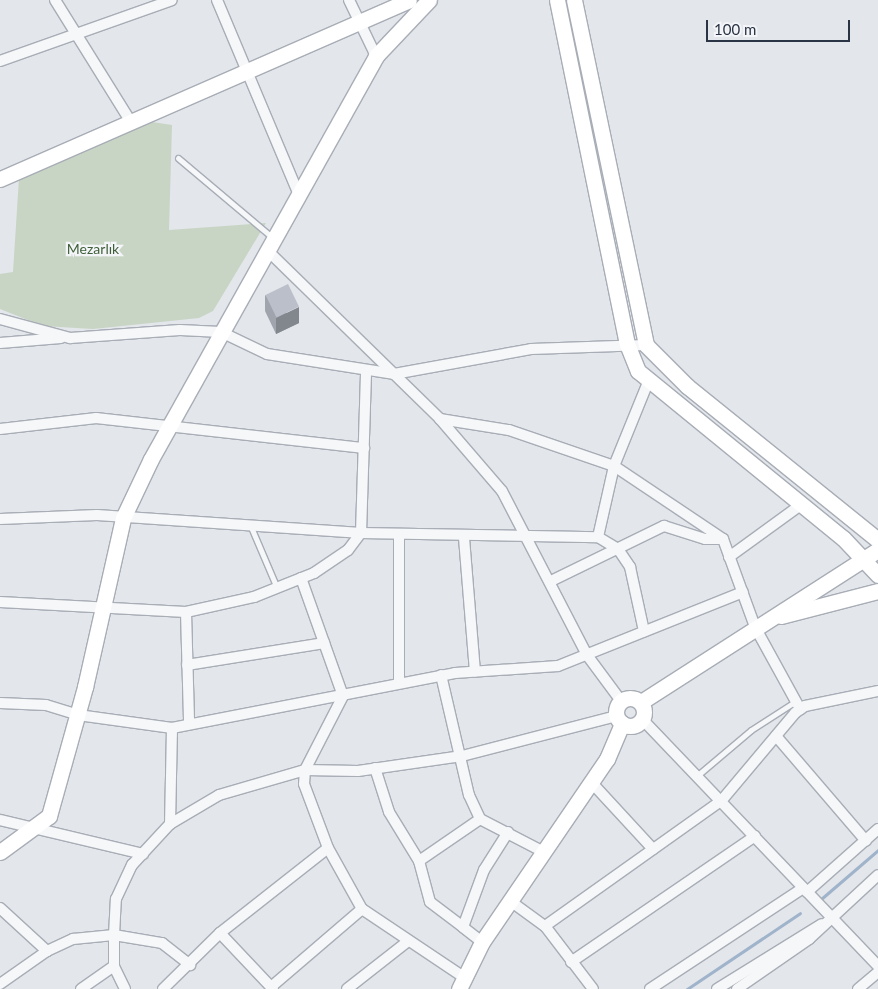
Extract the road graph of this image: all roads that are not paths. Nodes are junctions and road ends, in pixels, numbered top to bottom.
1 (55, 0) edge
2 (172, 0) edge
3 (217, 0) edge
4 (349, 0) edge
5 (409, 0) edge
6 (429, 0) edge
7 (557, 0) edge
8 (574, 0) edge
9 (356, 23) junction
10 (75, 37) junction
11 (376, 56) junction
12 (0, 61) edge
13 (246, 71) junction
14 (131, 122) junction
15 (178, 158) dead end
16 (0, 179) edge
17 (298, 193) junction
18 (270, 244) junction
19 (0, 319) edge
20 (220, 332) junction
21 (70, 338) junction
22 (0, 343) edge
23 (628, 344) junction
24 (646, 345) junction
25 (366, 370) junction
26 (394, 374) junction
27 (649, 380) junction
28 (440, 419) junction
29 (168, 427) junction
30 (0, 429) edge
31 (364, 448) junction
32 (614, 466) junction
33 (802, 504) junction
34 (123, 518) junction
35 (0, 519) edge
36 (252, 528) junction
37 (361, 533) junction
38 (400, 535) junction
39 (598, 537) junction
40 (464, 538) junction
41 (530, 539) junction
42 (723, 539) junction
43 (878, 540) edge
44 (618, 549) junction
45 (878, 550) edge
46 (730, 558) junction
47 (862, 561) junction
48 (878, 574) edge
49 (301, 578) junction
50 (551, 581) junction
51 (277, 588) junction
52 (878, 591) edge
53 (742, 592) junction
54 (0, 602) edge
55 (101, 604) junction
56 (186, 612) junction
57 (770, 619) junction
58 (754, 627) junction
59 (644, 630) junction
60 (324, 642) junction
61 (587, 655) junction
62 (187, 665) junction
63 (475, 672) junction
64 (441, 675) junction
65 (399, 683) junction
66 (878, 691) edge
67 (343, 696) junction
68 (621, 701) junction
69 (641, 702) junction
70 (0, 703) edge
71 (798, 705) junction
72 (78, 715) junction
73 (642, 719) junction
74 (619, 720) junction
75 (189, 722) junction
76 (172, 728) junction
77 (776, 736) junction
78 (462, 756) junction
79 (375, 768) junction
80 (305, 770) junction
81 (699, 774) junction
82 (592, 783) junction
83 (722, 800) junction
84 (0, 820) edge
85 (480, 820) junction
86 (170, 824) junction
87 (40, 826) junction
88 (878, 829) edge
89 (508, 832) junction
90 (755, 836) junction
91 (866, 841) junction
92 (328, 848) junction
93 (653, 849) junction
94 (0, 852) edge
95 (546, 853) junction
96 (143, 854) junction
97 (419, 861) junction
98 (878, 875) edge
99 (805, 890) junction
100 (512, 903) junction
101 (0, 908) edge
102 (362, 908) junction
103 (832, 919) junction
104 (545, 926) junction
105 (463, 927) junction
106 (220, 933) junction
107 (114, 934) junction
108 (406, 942) junction
109 (482, 942) junction
110 (47, 950) junction
111 (571, 962) junction
112 (190, 965) junction
113 (114, 966) junction
114 (878, 966) edge
115 (878, 972) edge
116 (462, 983) edge
117 (0, 984) edge
118 (272, 988) edge
119 (721, 988) edge
120 (81, 989) edge
121 (125, 989) edge
122 (163, 989) edge
123 (347, 989) edge
124 (593, 989) edge
125 (650, 989) edge
126 (736, 989) edge
127 (858, 989) edge

1 - 10 street
2 - 10 street
3 - 13 street
4 - 9 street
5 - 9 street
6 - 11 street
7 - 23 street
8 - 24 street
9 - 11 street
9 - 13 street
10 - 12 street
10 - 14 street
11 - 17 street
13 - 14 street
13 - 17 street
14 - 16 street
15 - 18 lane
17 - 18 street
18 - 20 street
18 - 26 street
19 - 21 street
20 - 21 street
20 - 25 street
20 - 29 street
21 - 22 street
23 - 24 street
23 - 26 street
23 - 27 street
24 - 43 street
25 - 26 street
25 - 31 street
26 - 28 street
27 - 32 street
27 - 33 street
28 - 32 street
28 - 41 street
29 - 30 street
29 - 31 street
29 - 34 street
31 - 37 street
32 - 39 street
32 - 42 street
33 - 46 street
33 - 47 street
34 - 35 street
34 - 36 street
34 - 55 street
36 - 37 street
36 - 51 lane
37 - 38 street
37 - 49 street
38 - 40 street
38 - 65 street
39 - 41 street
39 - 44 street
40 - 41 street
40 - 63 street
41 - 50 street
42 - 44 street
42 - 46 street
44 - 50 street
44 - 59 street
45 - 47 street
46 - 53 street
47 - 48 street
47 - 57 street
49 - 51 street
49 - 60 street
50 - 61 street
51 - 56 street
52 - 57 street
53 - 58 street
53 - 59 street
54 - 55 street
55 - 56 street
55 - 72 street
56 - 62 street
57 - 58 street
58 - 69 street
58 - 71 street
59 - 61 street
60 - 62 street
60 - 67 street
61 - 63 street
61 - 68 street
62 - 75 street
63 - 64 street
64 - 65 street
64 - 78 street
65 - 67 street
66 - 71 street
67 - 75 street
67 - 80 street
68 - 69 street
68 - 74 street
69 - 73 street
70 - 72 street
71 - 77 street
71 - 81 lane
72 - 76 street
72 - 87 street
73 - 74 street
73 - 81 street
74 - 78 street
74 - 82 street
75 - 76 street
76 - 86 street
77 - 83 street
77 - 91 street
78 - 79 street
78 - 85 street
79 - 80 street
79 - 97 street
80 - 86 street
80 - 92 street
81 - 83 street
82 - 93 street
82 - 95 street
83 - 90 street
83 - 93 street
84 - 87 street
85 - 89 street
85 - 97 street
86 - 96 street
87 - 94 street
87 - 96 street
88 - 91 street
89 - 95 street
89 - 105 street
90 - 99 street
90 - 111 street
91 - 99 street
92 - 102 street
92 - 106 street
93 - 104 street
95 - 100 street
96 - 107 street
97 - 105 street
98 - 103 street
99 - 103 street
99 - 125 street
100 - 104 street
100 - 109 street
101 - 110 street
102 - 108 street
102 - 118 street
103 - 114 street
103 - 119 street
103 - 126 street
104 - 111 street
105 - 109 street
106 - 112 street
106 - 118 street
107 - 110 street
107 - 112 street
107 - 113 street
108 - 116 street
108 - 123 street
109 - 116 street
110 - 117 street
111 - 124 street
112 - 122 street
113 - 120 street
113 - 121 street
115 - 127 street

